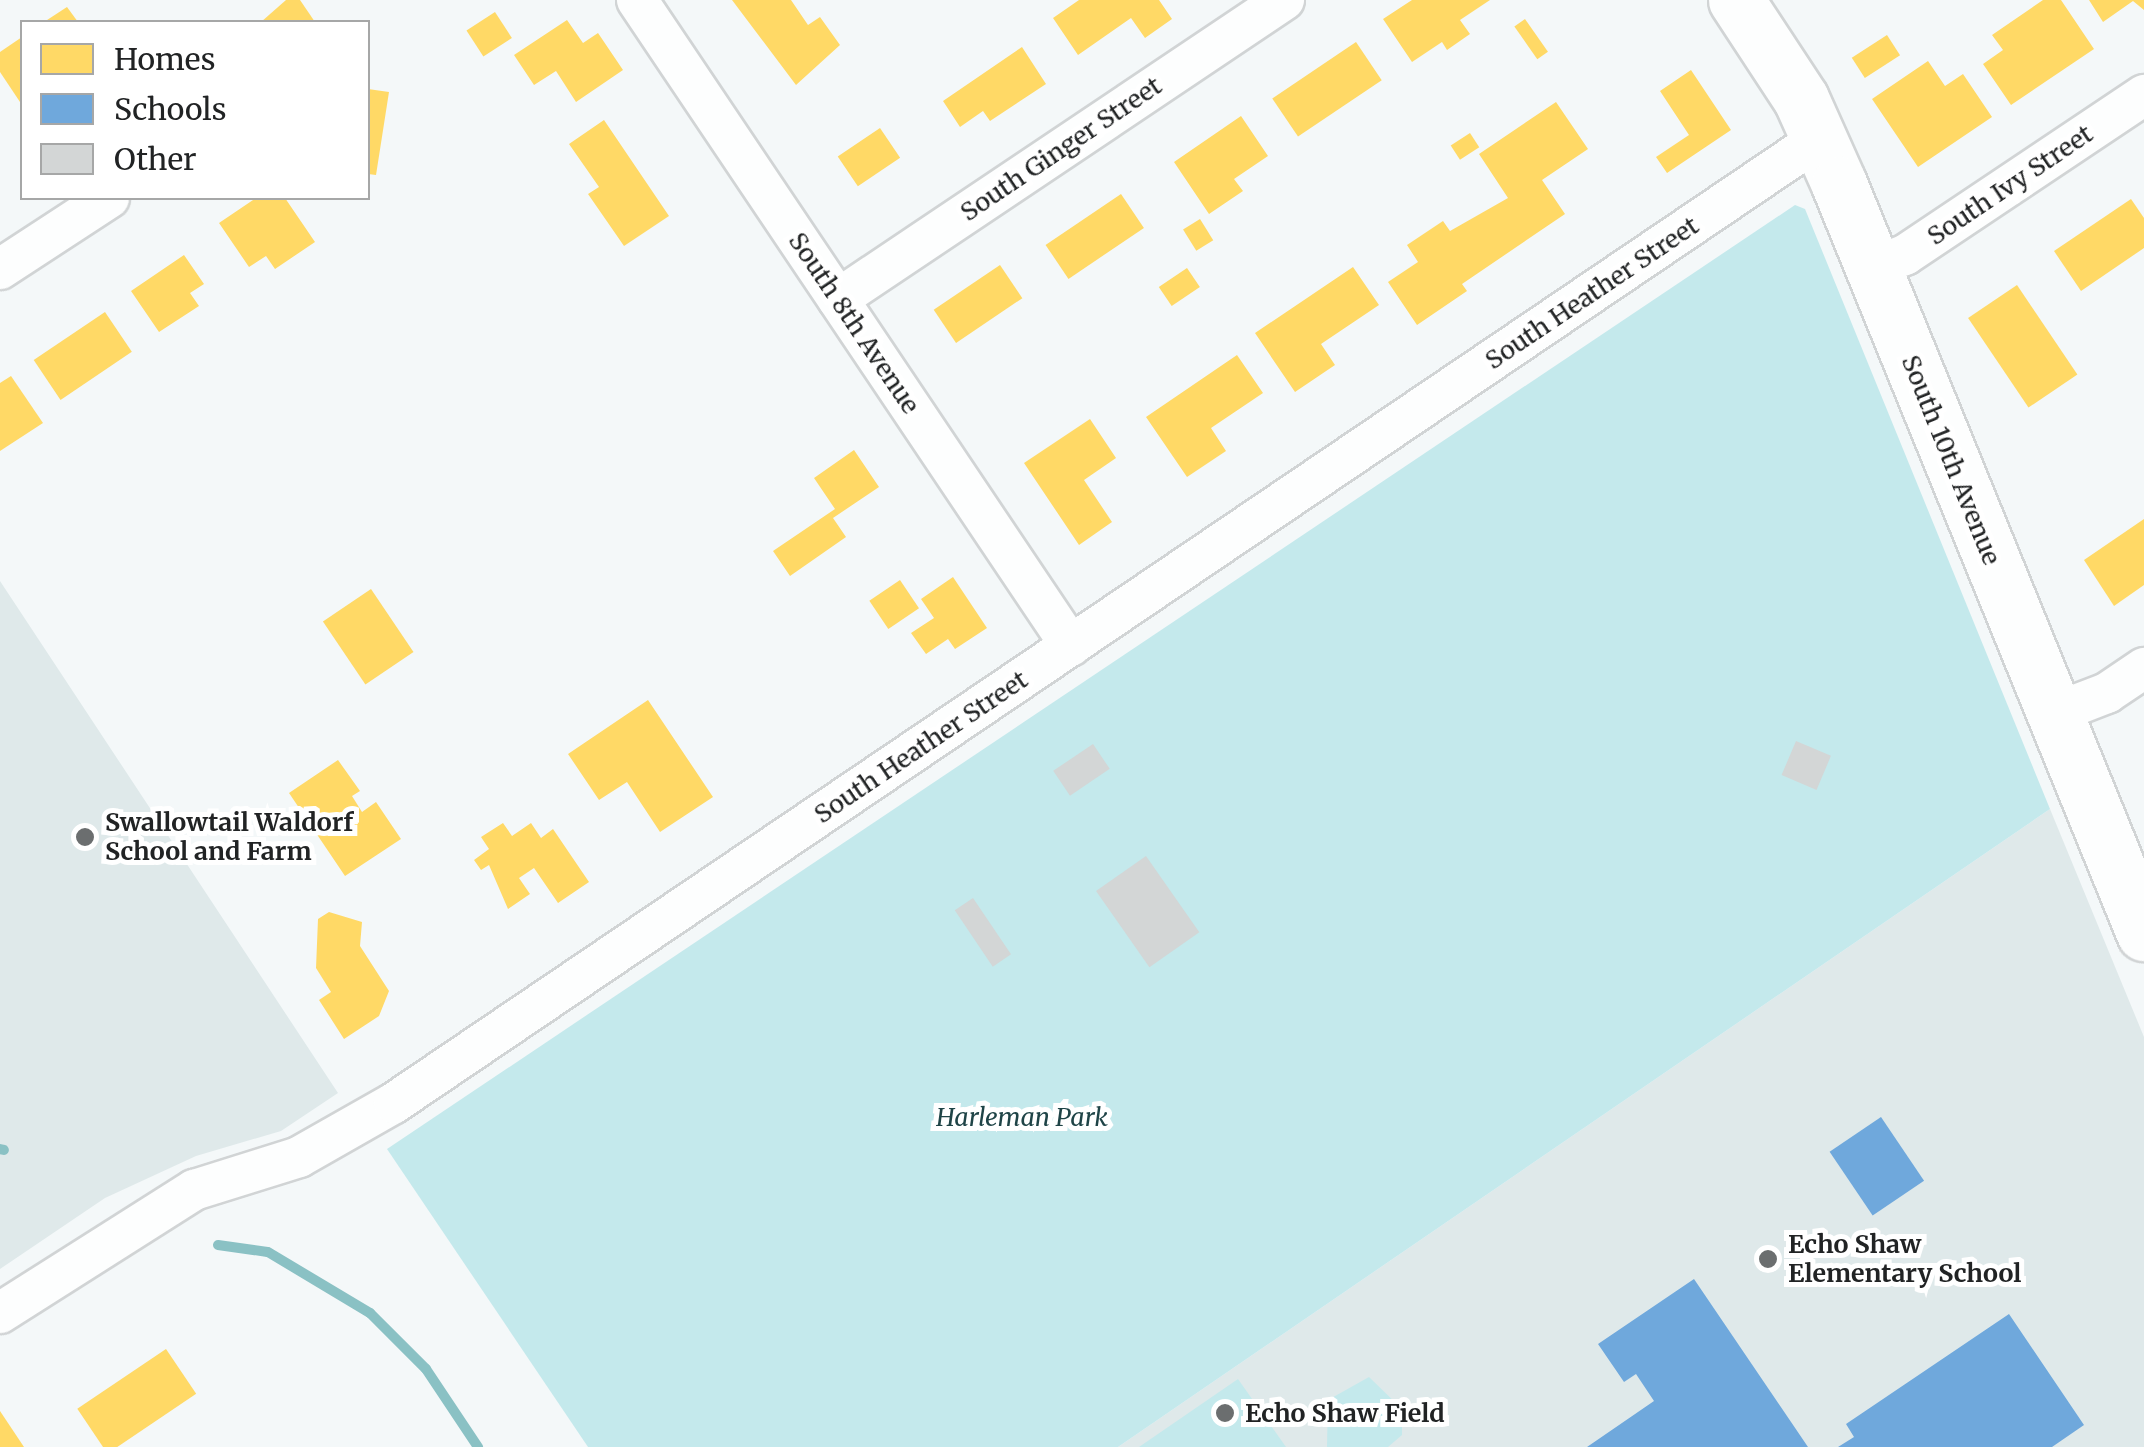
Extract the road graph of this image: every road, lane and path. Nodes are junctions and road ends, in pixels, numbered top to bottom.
1 (637, 0) edge
2 (1284, 0) edge
3 (1736, 0) edge
4 (2144, 95) edge
5 (1819, 139) junction
6 (107, 200) edge
7 (1872, 267) junction
8 (0, 269) edge
9 (838, 299) junction
10 (1071, 646) junction
11 (2144, 668) edge
12 (2055, 713) junction
13 (2144, 933) edge
14 (0, 1312) edge

1 - 9 street, South 8th Avenue
2 - 9 street, South Ginger Street
3 - 5 main road, South 10th Avenue
4 - 7 street, South Ivy Street
5 - 7 main road, South 10th Avenue
5 - 10 street, South Heather Street
6 - 8 street
7 - 12 main road, South 10th Avenue
9 - 10 street, South 8th Avenue
10 - 14 street, South Heather Street
11 - 12 street
12 - 13 main road, South 10th Avenue

